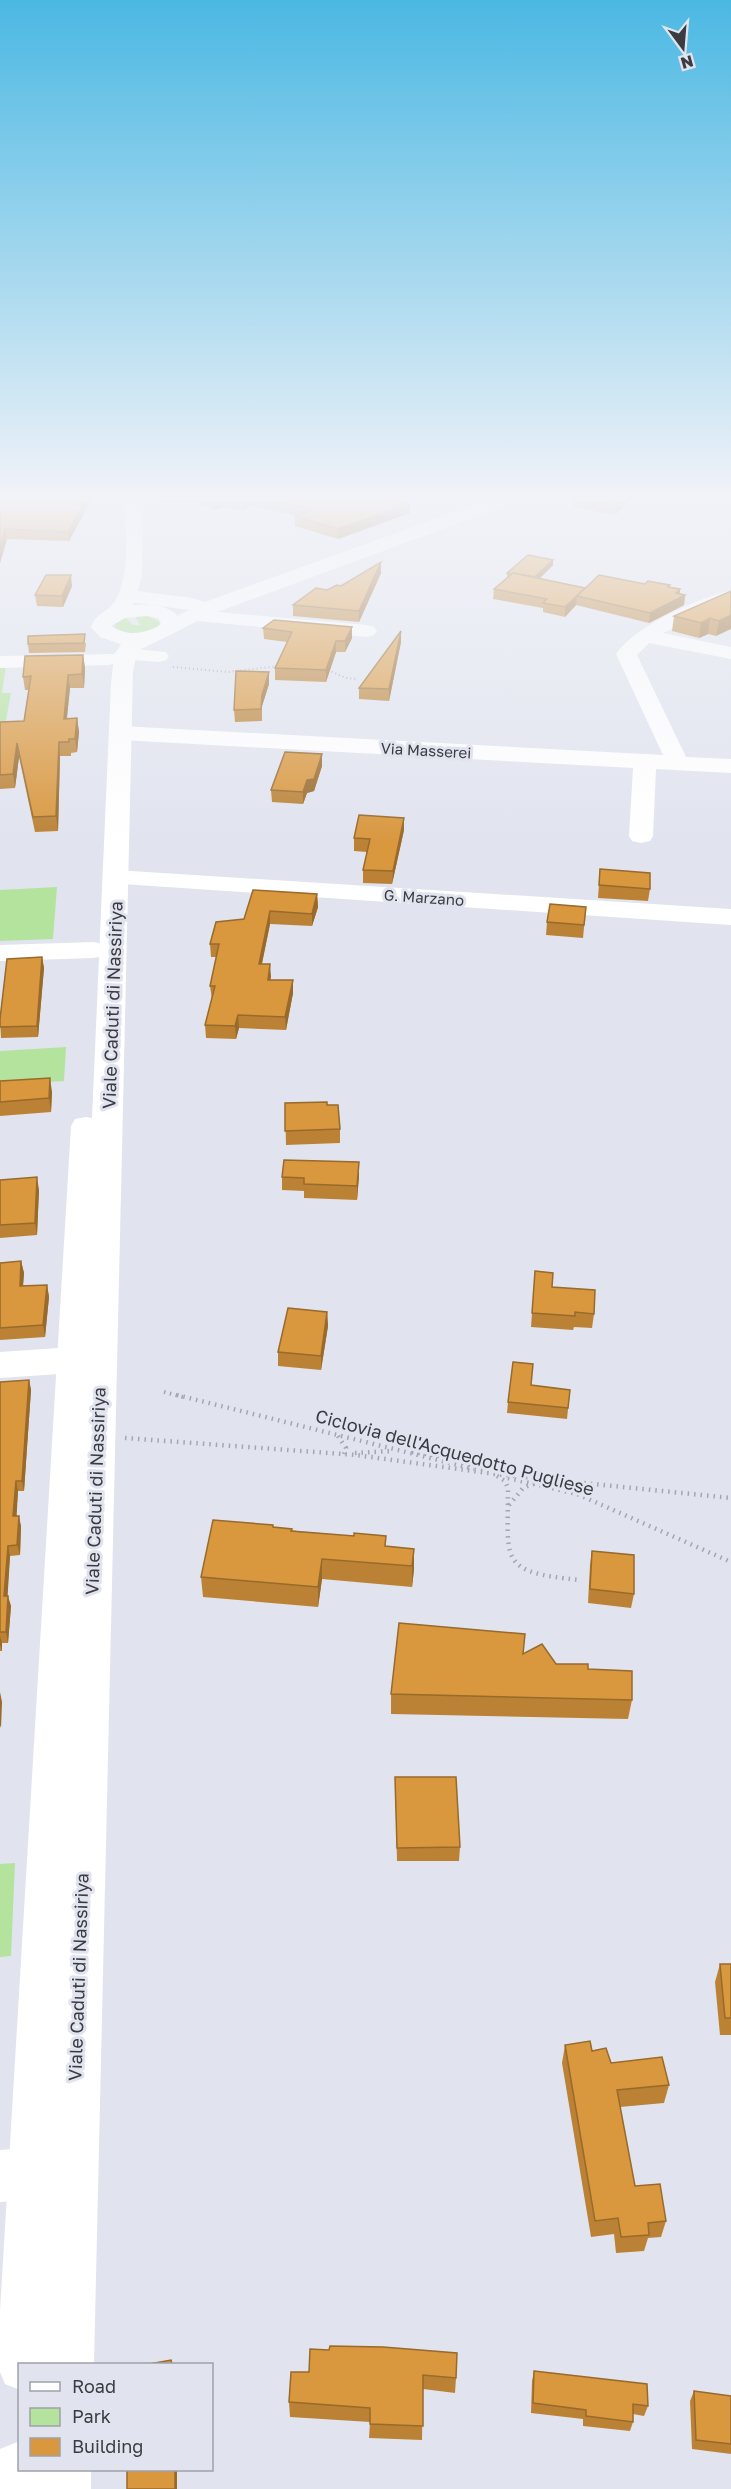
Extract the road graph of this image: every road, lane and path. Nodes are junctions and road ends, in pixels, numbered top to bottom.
1 (124, 611) edge
2 (143, 611) edge
3 (699, 611) edge
4 (195, 612) joint
5 (367, 632) dead end
6 (139, 634) junction
7 (646, 636) junction
8 (731, 653) edge
9 (0, 662) edge
10 (287, 666) edge
11 (327, 670) edge
12 (357, 679) dead end
13 (121, 733) junction
14 (645, 762) junction
15 (678, 764) junction
16 (731, 766) edge
17 (641, 836) dead end
18 (116, 878) junction
19 (731, 917) edge
20 (94, 950) junction
21 (0, 953) edge
22 (74, 1360) junction
23 (0, 1365) edge
24 (164, 1392) dead end
25 (338, 1435) junction
26 (97, 1437) junction
27 (400, 1451) junction
28 (343, 1454) junction
29 (495, 1474) junction
30 (546, 1479) junction
31 (531, 1483) junction
32 (731, 1498) edge
33 (509, 1505) junction
34 (731, 1562) edge
35 (580, 1580) dead end
36 (17, 2175) edge
37 (25, 2363) edge
38 (66, 2363) edge
39 (20, 2471) edge
40 (62, 2471) edge
41 (19, 2489) edge
42 (62, 2489) edge

1 - 6 main road
2 - 6 main road
3 - 7 main road
4 - 5 main road
4 - 6 main road
6 - 9 main road
6 - 10 path
6 - 13 main road, Viale Caduti di Nassiriya
6 - 20 main road, Viale Caduti di Nassiriya
7 - 8 main road
7 - 15 main road
11 - 12 path
13 - 14 main road, Via Masserei
13 - 18 main road, Viale Caduti di Nassiriya
14 - 15 main road, Via Masserei
14 - 17 main road
15 - 16 main road, Via Masserei
18 - 19 main road, G. Marzano
18 - 26 main road, Viale Caduti di Nassiriya
20 - 21 main road
20 - 22 main road, Viale Caduti di Nassiriya
22 - 23 main road
22 - 36 main road, Viale Caduti di Nassiriya
24 - 25 path, Ciclovia dell'Acquedotto Pugliese
25 - 27 path, Ciclovia dell'Acquedotto Pugliese
25 - 28 path
26 - 28 path
26 - 38 main road, Viale Caduti di Nassiriya
27 - 28 path
27 - 29 path, Ciclovia dell'Acquedotto Pugliese
28 - 29 path
29 - 30 path
29 - 31 path, Ciclovia dell'Acquedotto Pugliese
29 - 33 path
30 - 31 path
30 - 32 path
31 - 33 path
31 - 34 path, Ciclovia dell'Acquedotto Pugliese
33 - 35 path
36 - 37 main road, Viale Caduti di Nassiriya
39 - 41 main road
40 - 42 main road

